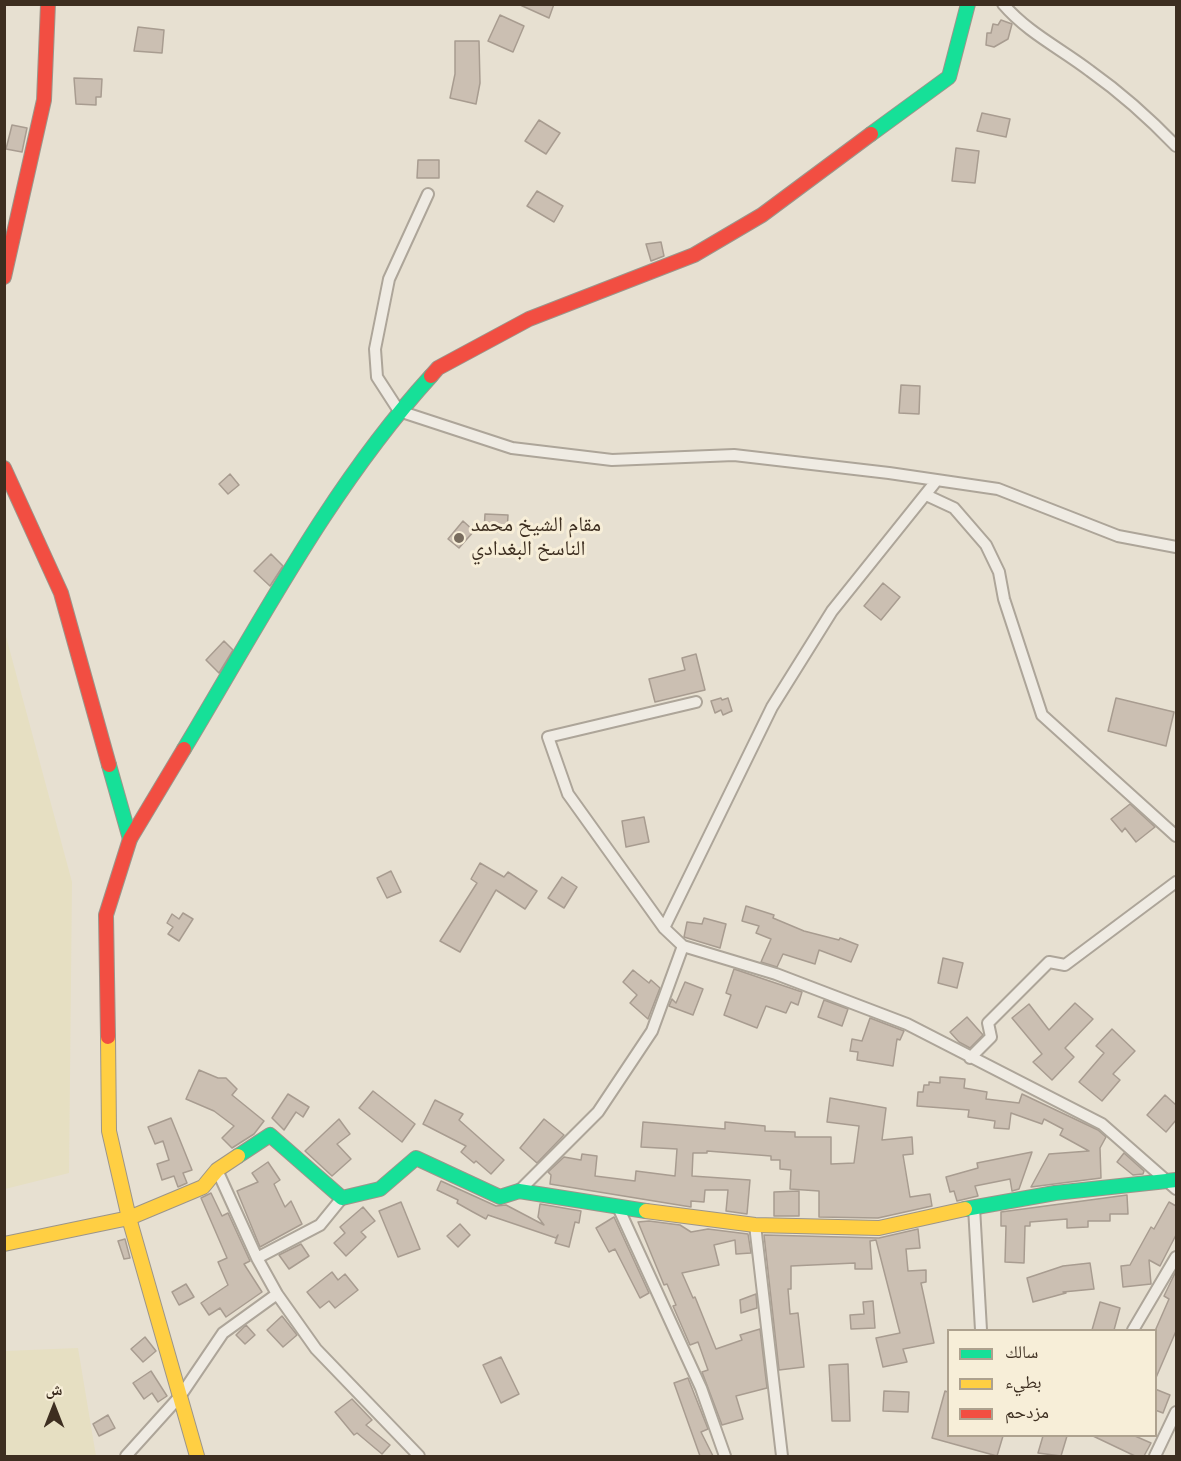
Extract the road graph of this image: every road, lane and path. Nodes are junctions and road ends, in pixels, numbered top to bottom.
1 (48, 4) edge
2 (968, 4) edge
3 (1003, 4) edge
4 (1176, 146) edge
5 (428, 194) dead end
6 (4, 277) edge
7 (399, 411) junction
8 (4, 468) edge
9 (937, 480) junction
10 (926, 495) junction
11 (1176, 547) edge
12 (696, 702) dead end
13 (1176, 836) edge
14 (130, 839) junction
15 (1176, 882) edge
16 (664, 928) junction
17 (683, 946) junction
18 (970, 1058) junction
19 (217, 1170) junction
20 (1174, 1183) edge
21 (519, 1191) junction
22 (342, 1198) junction
23 (618, 1207) junction
24 (974, 1207) junction
25 (129, 1218) junction
26 (755, 1225) junction
27 (4, 1244) edge
28 (1176, 1257) edge
29 (257, 1258) junction
30 (276, 1294) junction
31 (981, 1329) edge
32 (1134, 1329) edge
33 (181, 1395) junction
34 (1176, 1412) edge
35 (126, 1456) edge
36 (197, 1456) edge
37 (418, 1456) edge
38 (725, 1456) edge
39 (782, 1456) edge
40 (1155, 1456) edge

1 - 6 street
2 - 7 street
3 - 4 street
5 - 7 street
7 - 9 street
7 - 14 street
8 - 14 street
9 - 10 street
9 - 11 street
10 - 13 street
10 - 16 street
12 - 16 street
14 - 25 street
15 - 18 street
16 - 17 street
17 - 18 street
17 - 21 street
18 - 20 street
19 - 22 street
19 - 25 street
19 - 29 street
20 - 24 street
21 - 22 street
21 - 23 street
22 - 29 street
23 - 26 street
23 - 38 street
24 - 26 street
24 - 31 street
25 - 27 street
25 - 33 street
26 - 39 street
28 - 32 street
29 - 30 street
30 - 33 street
30 - 37 street
33 - 35 street
33 - 36 street
34 - 40 street

